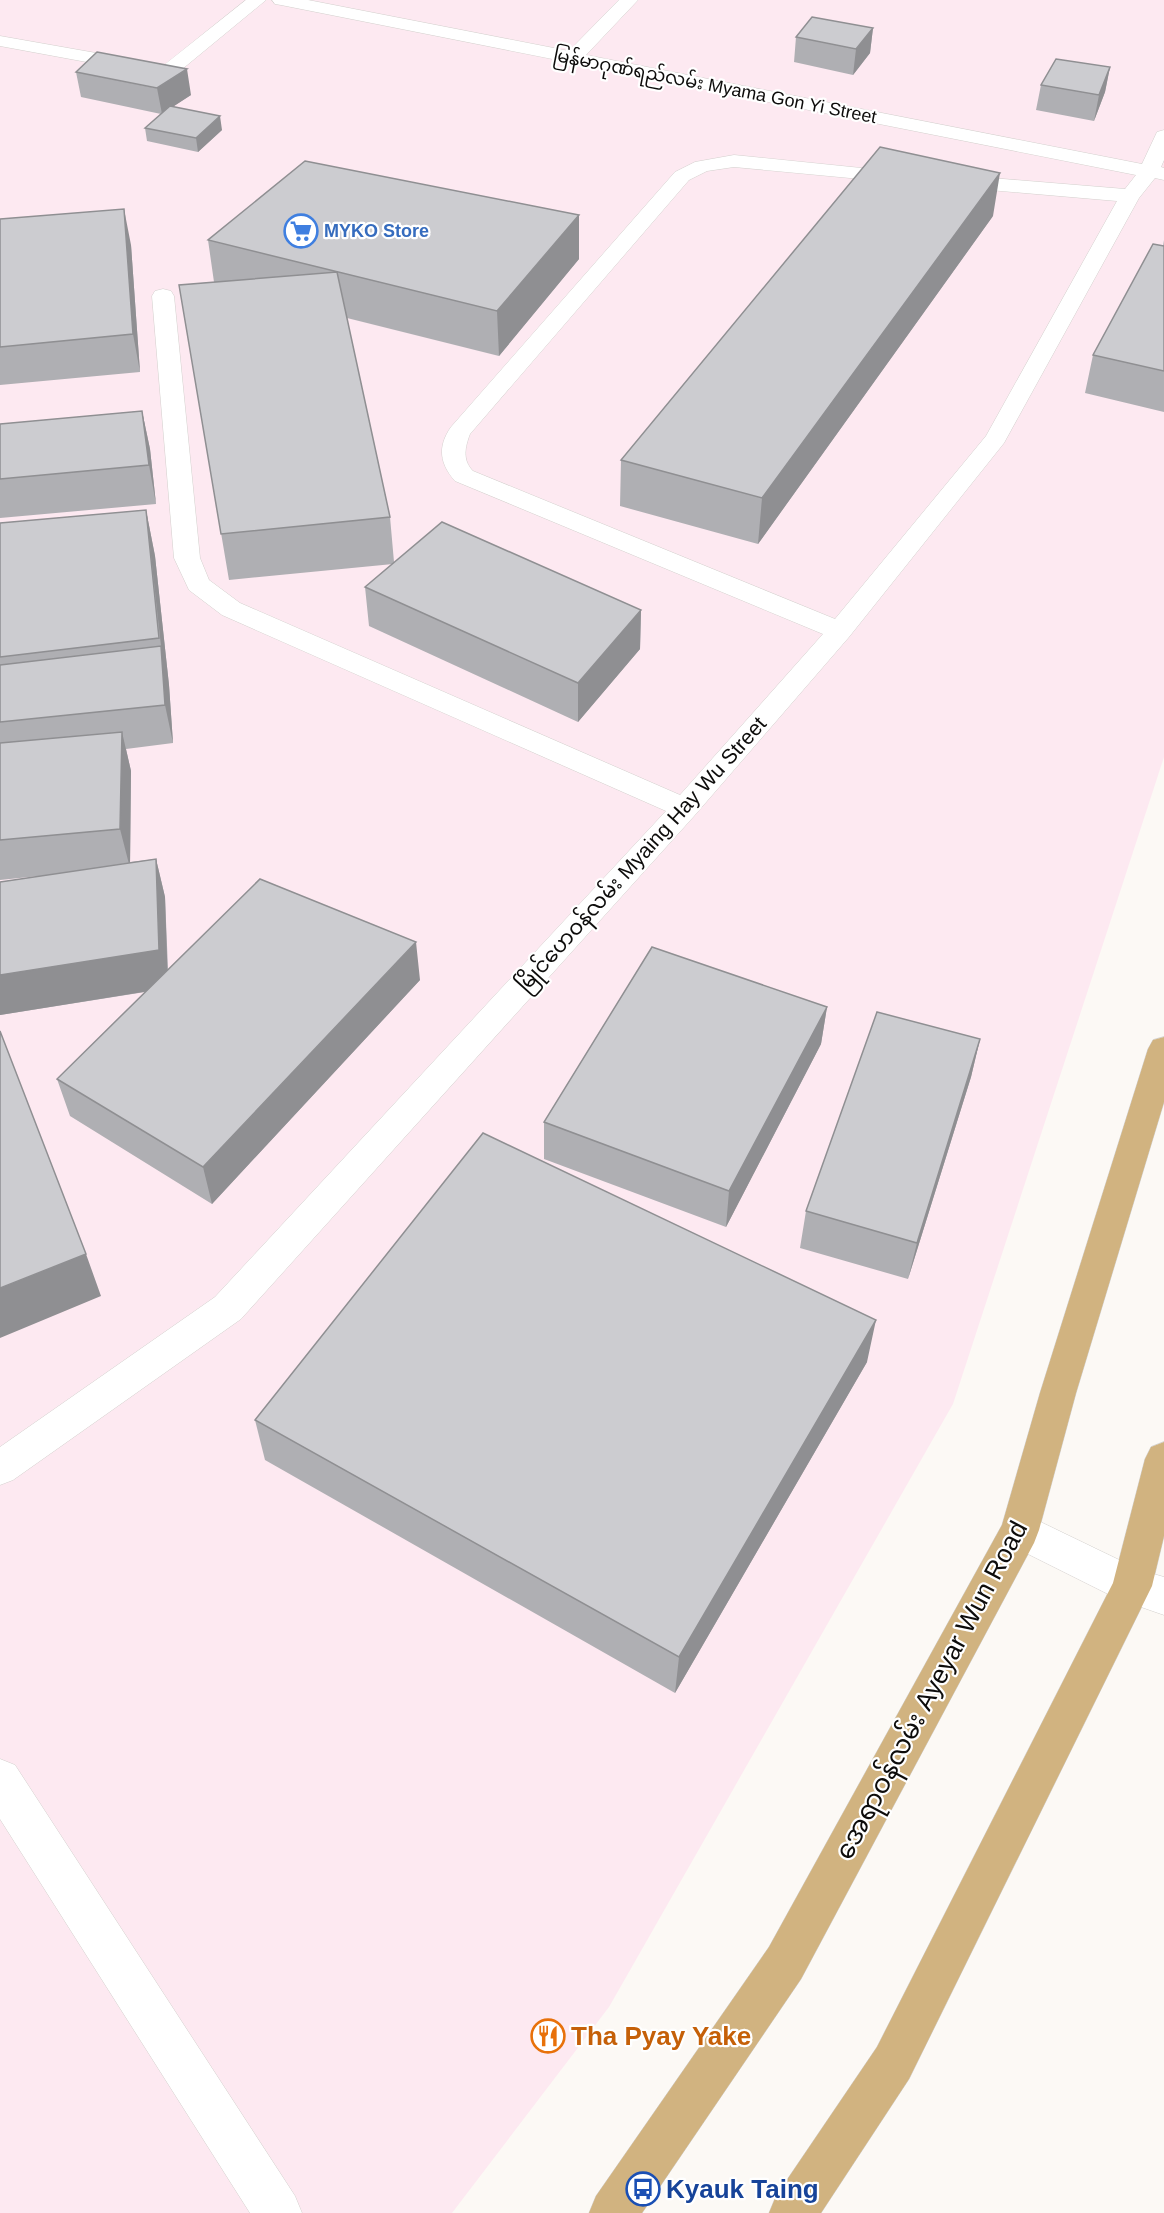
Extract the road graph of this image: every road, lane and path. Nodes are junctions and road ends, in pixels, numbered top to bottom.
1 (257, 0) edge
2 (281, 0) edge
3 (629, 0) edge
4 (0, 41) edge
5 (573, 58) junction
6 (1164, 136) edge
7 (1156, 173) edge
8 (1130, 196) junction
9 (163, 296) dead end
10 (840, 631) junction
11 (685, 808) junction
12 (1164, 1049) edge
13 (1164, 1459) edge
14 (0, 1468) edge
15 (1020, 1530) junction
16 (1148, 1591) edge
17 (0, 1780) edge
18 (278, 2213) edge
19 (614, 2213) edge
20 (793, 2213) edge

1 - 4 street
2 - 5 street, မြန်မာဂုဏ်ရည်လမ်း Myama Gon Yi Street
3 - 5 street
5 - 7 street, မြန်မာဂုဏ်ရည်လမ်း Myama Gon Yi Street
6 - 7 street, မြိုင်ဟေဝန်လမ်း Myaing Hay Wu Street
7 - 8 street, မြိုင်ဟေဝန်လမ်း Myaing Hay Wu Street
8 - 10 street, မြိုင်ဟေဝန်လမ်း Myaing Hay Wu Street
8 - 10 street
9 - 11 street
10 - 11 street, မြိုင်ဟေဝန်လမ်း Myaing Hay Wu Street
11 - 14 street, မြိုင်ဟေဝန်လမ်း Myaing Hay Wu Street
12 - 15 main road, အေရာဝန်လမ်း Ayeyar Wun Road
13 - 16 main road
15 - 16 street
15 - 19 main road, အေရာဝန်လမ်း Ayeyar Wun Road
16 - 20 main road
17 - 18 street

